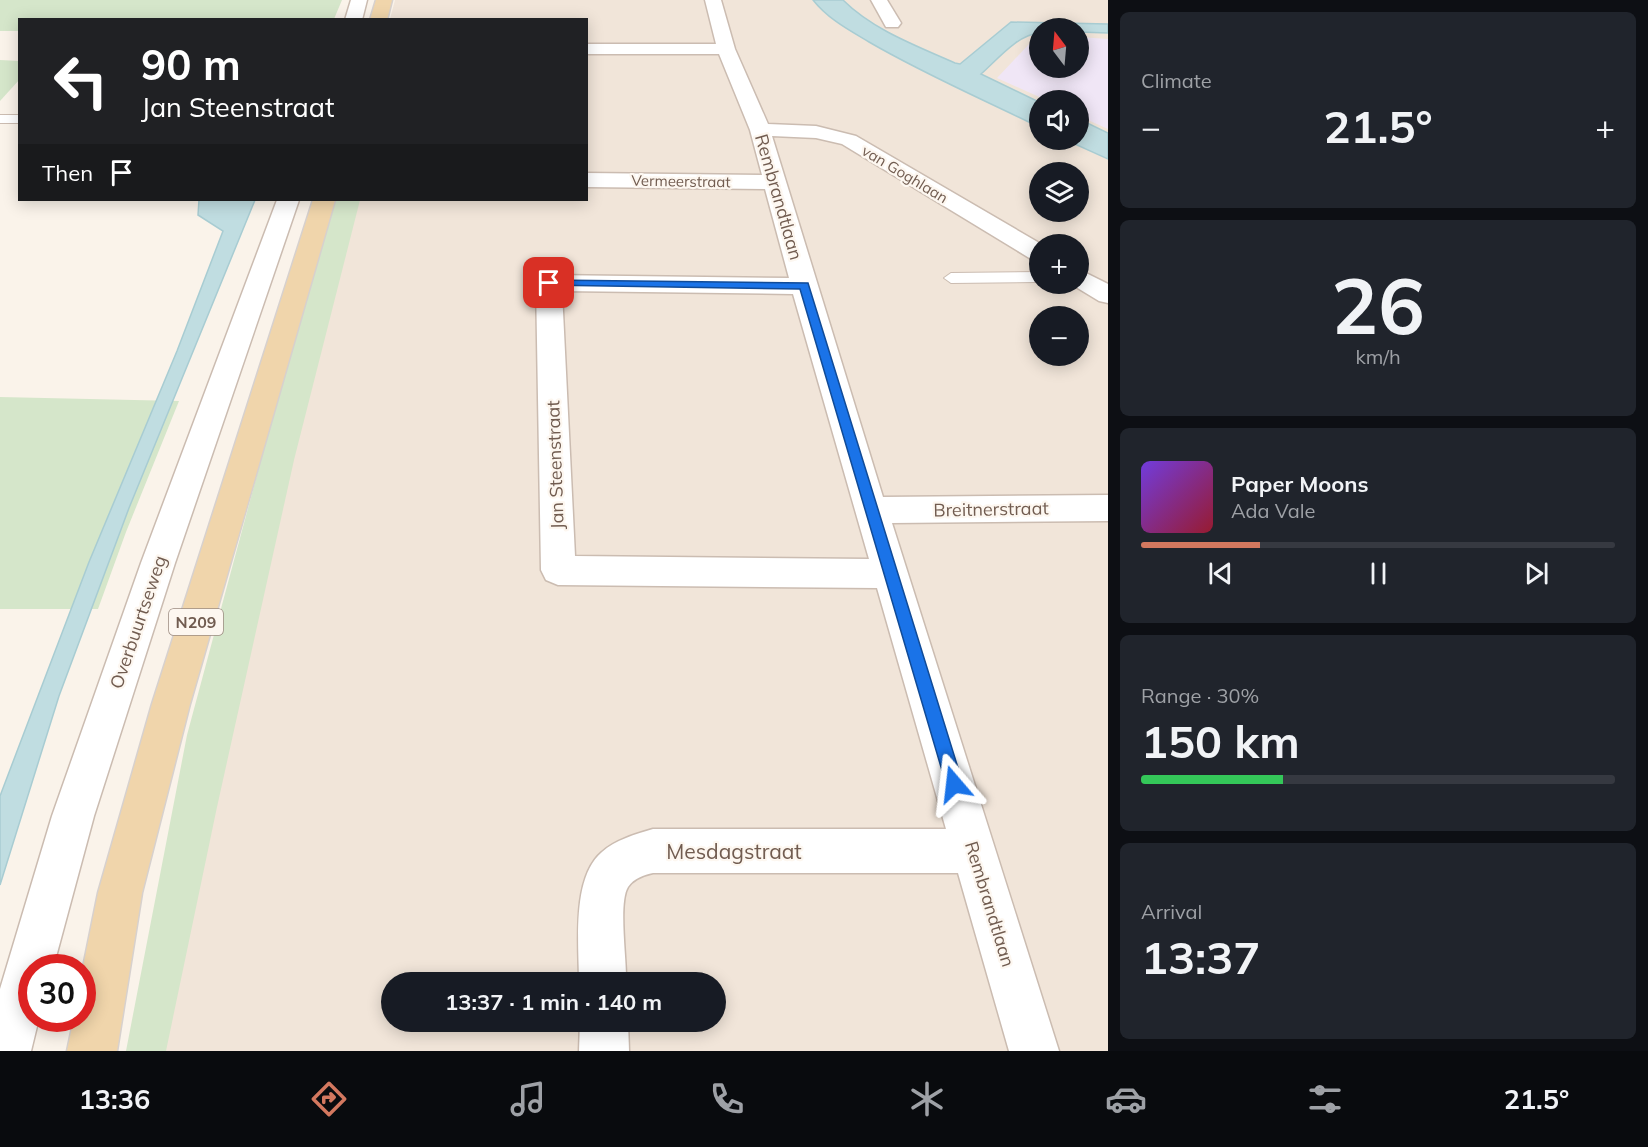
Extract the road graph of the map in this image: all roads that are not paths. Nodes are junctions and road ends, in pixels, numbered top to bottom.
1 (359, 0) edge
2 (384, 0) edge
3 (713, 0) edge
4 (879, 0) edge
5 (353, 18) edge
6 (379, 18) edge
7 (892, 23) dead end
8 (588, 49) edge
9 (726, 49) junction
10 (0, 119) edge
11 (18, 119) edge
12 (760, 130) junction
13 (588, 180) edge
14 (776, 182) junction
15 (288, 201) edge
16 (324, 201) edge
17 (1029, 247) edge
18 (1029, 277) edge
19 (951, 278) dead end
20 (1089, 283) edge
21 (804, 286) junction
22 (1108, 295) edge
23 (1108, 508) edge
24 (873, 510) junction
25 (892, 574) junction
26 (975, 851) junction
27 (603, 972) edge
28 (604, 1032) edge
29 (6, 1051) edge
30 (92, 1051) edge
31 (604, 1051) edge
32 (1034, 1051) edge

1 - 5 street
2 - 6 main road
3 - 9 street, Rembrandtlaan
4 - 7 street
8 - 9 street
9 - 12 street, Rembrandtlaan
10 - 11 lane
12 - 14 street, Rembrandtlaan
12 - 17 street, van Goghlaan
13 - 14 street, Vermeerstraat
14 - 21 street, Rembrandtlaan
15 - 29 street, Overbuurtseweg
16 - 30 main road, N209
18 - 19 lane
20 - 22 street
21 - 24 street, Rembrandtlaan
21 - 25 street, Jan Steenstraat
23 - 24 street, Breitnerstraat
24 - 25 street, Rembrandtlaan
25 - 26 street, Rembrandtlaan
26 - 27 street, Mesdagstraat
26 - 32 street, Rembrandtlaan
28 - 31 street

